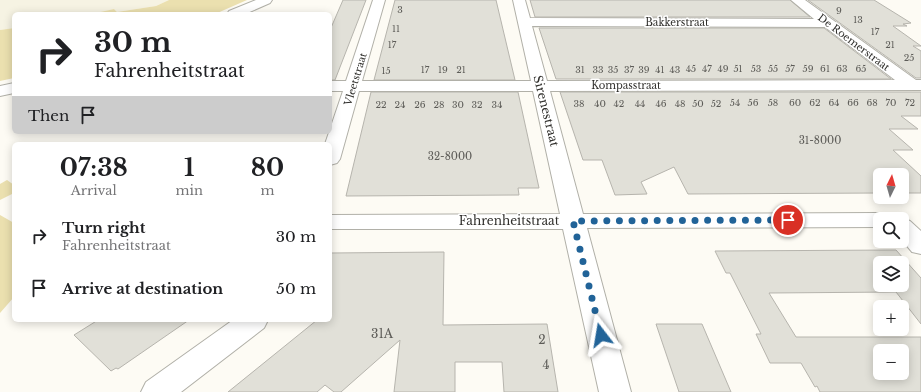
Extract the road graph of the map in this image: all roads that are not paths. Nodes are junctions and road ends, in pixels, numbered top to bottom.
1 (266, 0) edge
2 (379, 0) edge
3 (518, 0) edge
4 (798, 0) edge
5 (239, 12) edge
6 (524, 22) junction
7 (829, 23) junction
8 (916, 84) edge
9 (332, 86) edge
10 (353, 86) junction
11 (540, 86) junction
12 (12, 88) edge
13 (0, 91) edge
14 (332, 153) edge
15 (873, 220) edge
16 (909, 220) edge
17 (921, 220) edge
18 (573, 221) junction
19 (332, 222) edge
20 (909, 233) edge
21 (921, 246) edge
22 (251, 322) edge
23 (157, 392) edge
24 (615, 392) edge

1 - 5 street
2 - 10 street, Vleetstraat
3 - 6 street, Sirenestraat
4 - 7 street, De Roemerstraat
6 - 7 street, Bakkerstraat
6 - 11 street, Sirenestraat
7 - 8 street, De Roemerstraat
8 - 11 street, Kompasstraat
9 - 10 street, Kompasstraat
10 - 11 street, Kompasstraat
10 - 14 street, Vleetstraat
11 - 18 street, Sirenestraat
12 - 13 street
15 - 18 street, Fahrenheitstraat
16 - 17 street
18 - 19 street, Fahrenheitstraat
18 - 24 street, Sirenestraat
20 - 21 street
22 - 23 street

